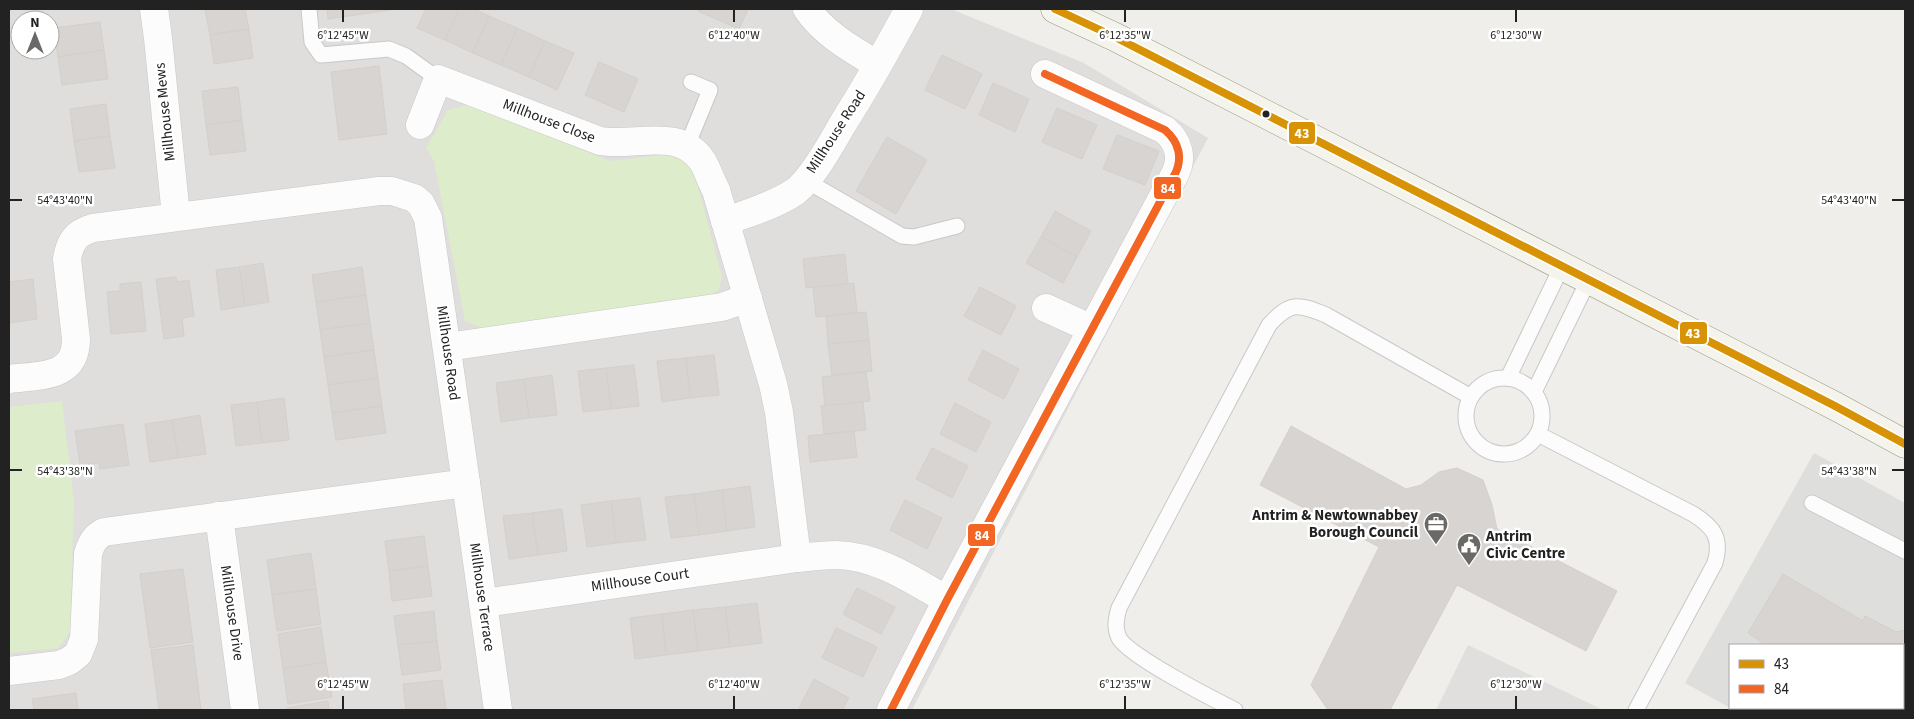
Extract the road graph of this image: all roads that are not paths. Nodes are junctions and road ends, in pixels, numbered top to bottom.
1 (154, 9) edge
2 (309, 9) edge
3 (807, 9) edge
4 (910, 9) edge
5 (1055, 9) edge
6 (878, 65) junction
7 (1045, 74) dead end
8 (438, 78) junction
9 (691, 82) dead end
10 (420, 125) dead end
11 (687, 146) junction
12 (805, 180) junction
13 (176, 216) junction
14 (725, 221) junction
15 (957, 226) dead end
16 (1562, 266) junction
17 (1589, 280) junction
18 (748, 298) junction
19 (1046, 308) dead end
20 (1092, 329) junction
21 (447, 347) junction
22 (1508, 378) junction
23 (9, 380) edge
24 (1534, 392) junction
25 (1471, 397) junction
26 (1538, 434) junction
27 (1905, 444) edge
28 (466, 483) junction
29 (1812, 503) dead end
30 (219, 516) junction
31 (1905, 551) edge
32 (797, 558) junction
33 (947, 600) junction
34 (484, 603) junction
35 (9, 671) edge
36 (244, 710) edge
37 (498, 710) edge
38 (891, 710) edge
39 (1235, 710) edge
40 (1636, 710) edge

1 - 13 street, Millhouse Mews
2 - 8 lane
3 - 6 street
4 - 6 street, Millhouse Road
5 - 16 main road
6 - 12 street, Millhouse Road
7 - 20 street
8 - 10 street
8 - 11 street, Millhouse Close
9 - 11 lane
11 - 14 street
12 - 14 street, Millhouse Road
12 - 15 lane
13 - 21 street, Millhouse Road
13 - 23 street, Millhouse Road
14 - 18 street
16 - 17 main road
16 - 22 lane
17 - 24 lane
17 - 27 main road
18 - 21 street
18 - 32 street
19 - 20 street
20 - 33 street
21 - 28 street, Millhouse Road
22 - 24 lane
22 - 25 lane
24 - 26 lane
25 - 26 lane
25 - 39 lane
26 - 40 lane
28 - 30 street
28 - 34 street, Millhouse Terrace
29 - 31 lane
30 - 35 street
30 - 36 street, Millhouse Drive
32 - 33 street
32 - 34 street, Millhouse Court
33 - 38 street
34 - 37 street, Millhouse Terrace

